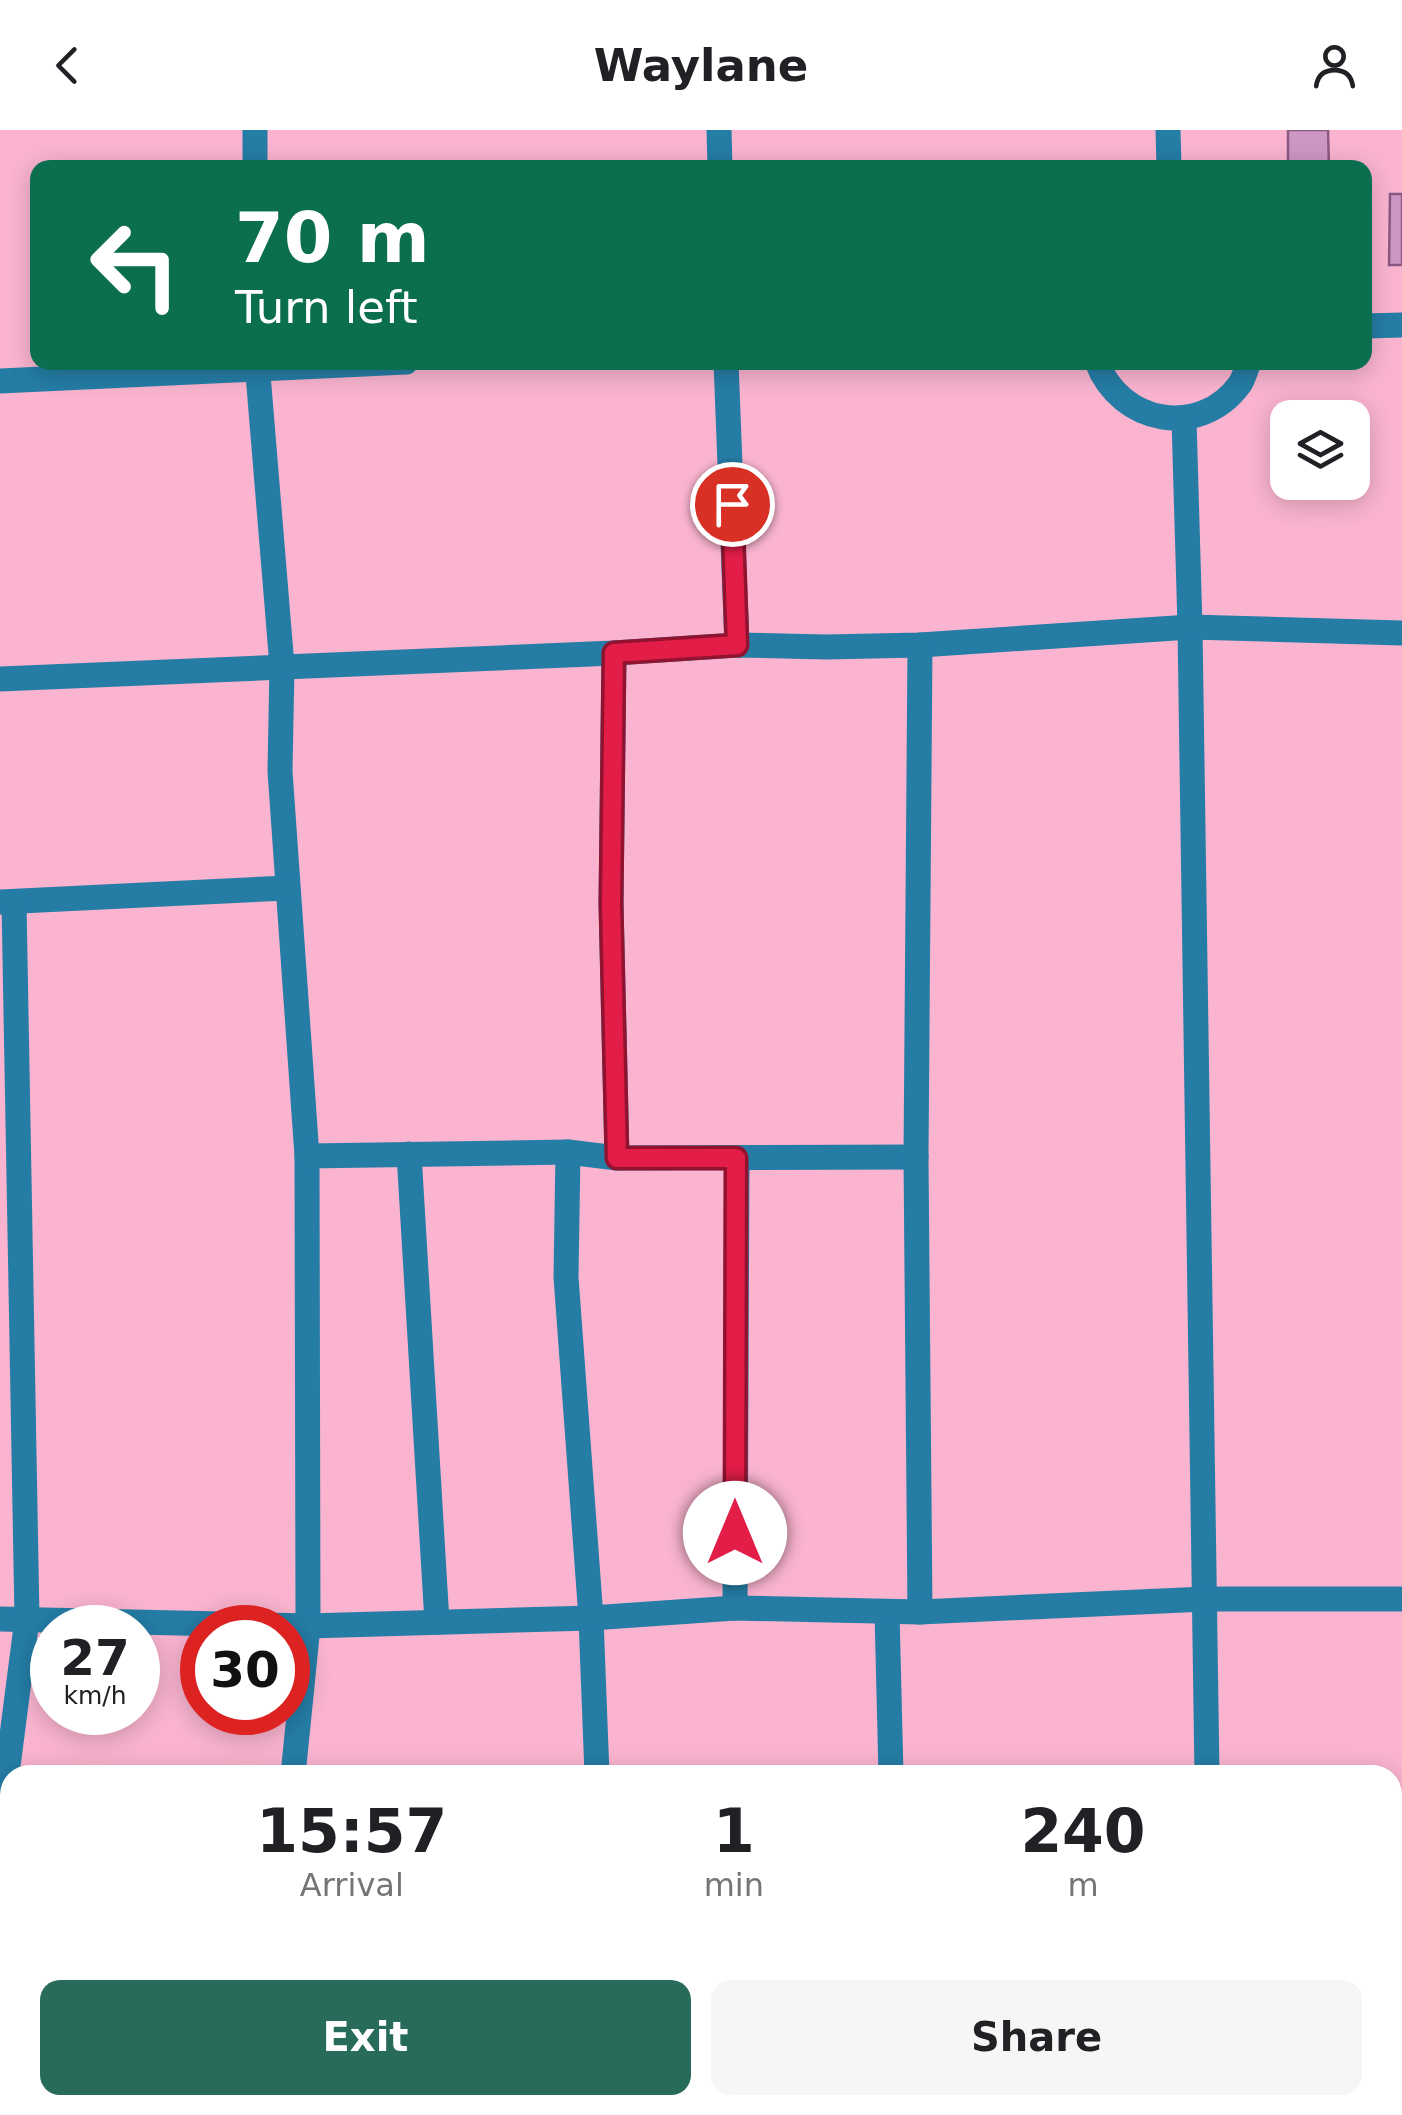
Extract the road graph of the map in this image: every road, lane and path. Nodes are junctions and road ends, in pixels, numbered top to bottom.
1 (255, 130) edge
2 (719, 130) edge
3 (1168, 130) edge
4 (255, 160) edge
5 (720, 160) edge
6 (1169, 160) edge
7 (1372, 326) edge
8 (1402, 326) edge
9 (206, 370) edge
10 (258, 370) edge
11 (726, 370) edge
12 (1100, 370) edge
13 (1246, 370) edge
14 (0, 382) edge
15 (1184, 418) junction
16 (1190, 627) junction
17 (1402, 633) edge
18 (737, 645) junction
19 (920, 645) junction
20 (614, 653) junction
21 (282, 666) junction
22 (0, 679) edge
23 (286, 888) junction
24 (7, 902) edge
25 (568, 1152) junction
26 (409, 1154) junction
27 (307, 1156) junction
28 (916, 1157) junction
29 (617, 1158) junction
30 (736, 1158) junction
31 (1205, 1599) junction
32 (1402, 1599) edge
33 (308, 1605) edge
34 (735, 1608) junction
35 (887, 1612) junction
36 (920, 1612) junction
37 (0, 1618) edge
38 (590, 1618) junction
39 (27, 1619) junction
40 (436, 1622) junction
41 (180, 1623) edge
42 (310, 1626) edge
43 (297, 1735) edge
44 (8, 1765) edge
45 (294, 1765) edge
46 (596, 1765) edge
47 (891, 1765) edge
48 (1207, 1765) edge

1 - 4 street
2 - 5 street
3 - 6 street
7 - 8 street
9 - 14 street
10 - 21 street
11 - 18 street
12 - 15 street
13 - 15 street
15 - 16 street
16 - 17 street
16 - 19 street
16 - 31 street
18 - 19 street
18 - 20 street
19 - 28 street
20 - 21 street
20 - 29 street
21 - 22 street
21 - 23 street
23 - 24 street
23 - 27 street
24 - 39 street
25 - 26 street
25 - 29 street
25 - 38 street
26 - 27 street
26 - 40 street
27 - 33 street
28 - 30 street
28 - 36 street
29 - 30 street
30 - 34 street
31 - 32 street
31 - 36 street
31 - 48 street
34 - 35 street
34 - 38 street
35 - 36 street
35 - 47 street
37 - 39 street
38 - 40 street
38 - 46 street
39 - 41 street
39 - 44 street
40 - 42 street
43 - 45 street

